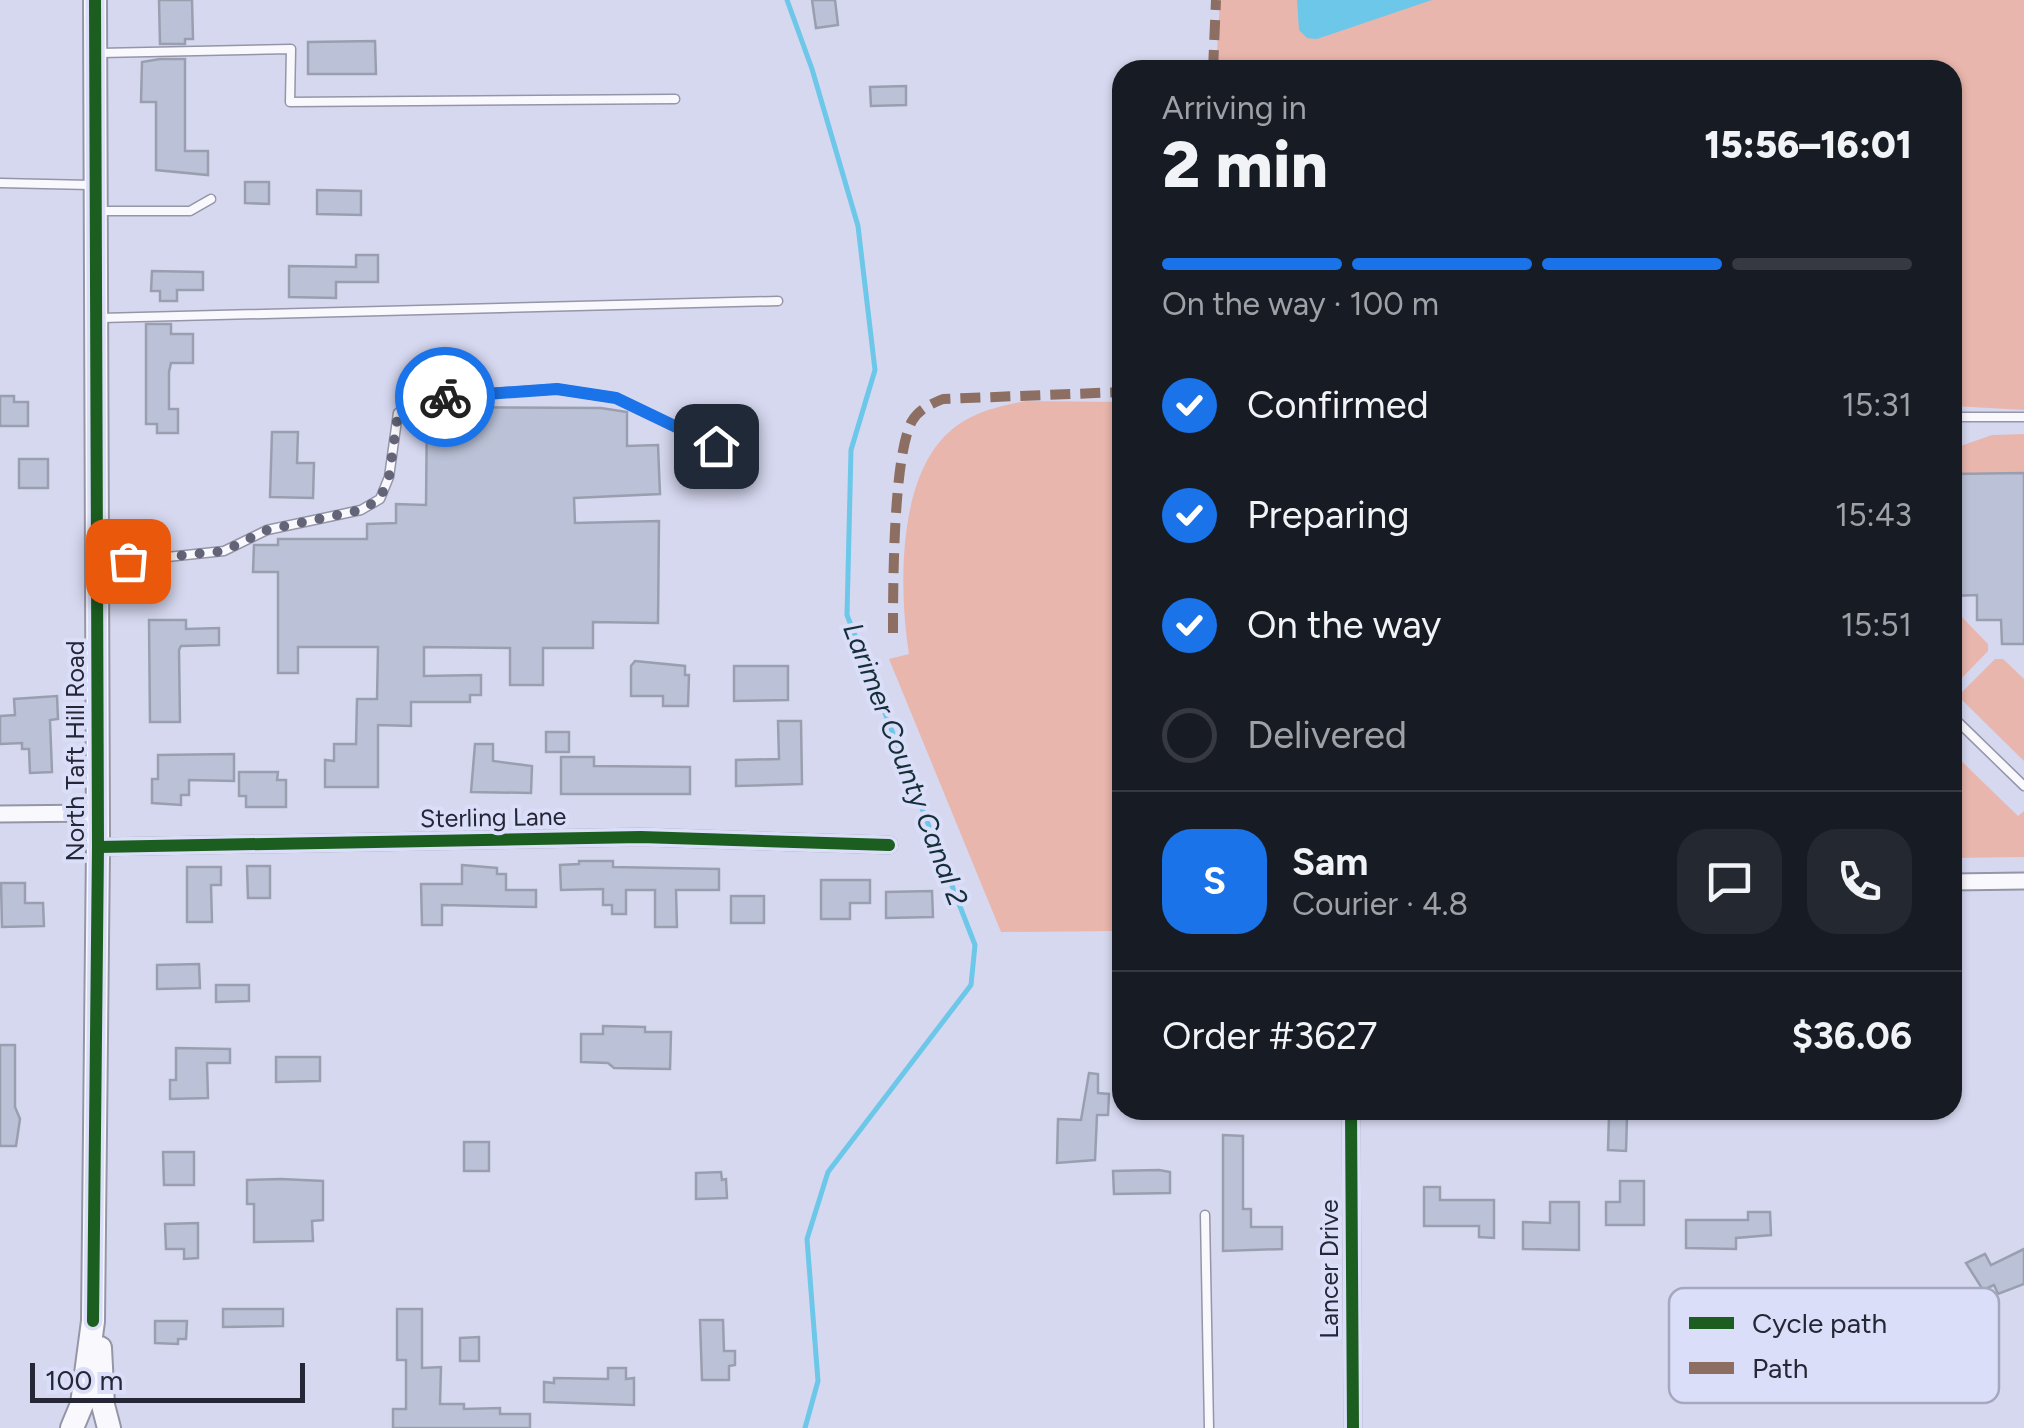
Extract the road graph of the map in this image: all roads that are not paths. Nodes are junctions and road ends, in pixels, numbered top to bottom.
1 (96, 0) edge
2 (96, 54) junction
3 (675, 99) dead end
4 (0, 183) edge
5 (96, 185) junction
6 (211, 199) dead end
7 (96, 211) junction
8 (778, 302) dead end
9 (96, 318) junction
10 (2024, 416) edge
11 (1962, 417) edge
12 (716, 446) dead end
13 (97, 564) junction
14 (1962, 726) edge
15 (2024, 786) edge
16 (0, 814) edge
17 (98, 814) junction
18 (888, 845) dead end
19 (98, 847) junction
20 (2024, 881) edge
21 (1962, 882) edge
22 (1351, 1120) edge
23 (1205, 1216) dead end
24 (92, 1321) junction
25 (72, 1428) edge
26 (108, 1428) edge
27 (1209, 1428) edge
28 (1353, 1428) edge

1 - 2 main road, North Taft Hill Road
2 - 3 lane
2 - 5 main road, North Taft Hill Road
4 - 5 lane
5 - 7 main road, North Taft Hill Road
6 - 7 lane
7 - 9 main road, North Taft Hill Road
8 - 9 lane
9 - 13 main road, North Taft Hill Road
10 - 11 lane
12 - 13 lane
13 - 17 main road, North Taft Hill Road
14 - 15 lane
16 - 17 street
17 - 19 main road, North Taft Hill Road
18 - 19 street, Sterling Lane
19 - 24 main road, North Taft Hill Road
20 - 21 street
22 - 28 street, Lancer Drive
23 - 27 lane
24 - 25 main road, North Taft Hill Road
24 - 26 main road, North Taft Hill Road

